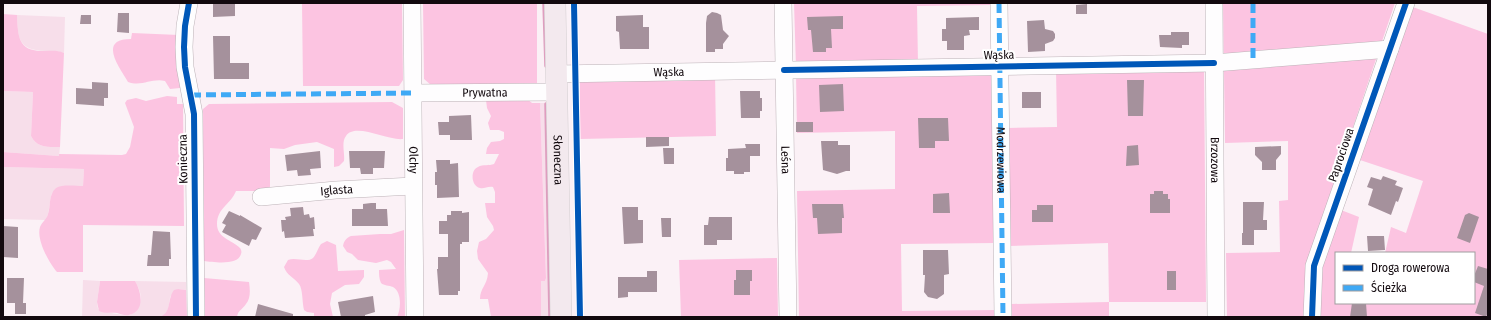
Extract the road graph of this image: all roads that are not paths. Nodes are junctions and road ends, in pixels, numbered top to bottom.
1 (189, 3) edge
2 (412, 3) edge
3 (555, 3) edge
4 (783, 3) edge
5 (999, 3) edge
6 (1214, 3) edge
7 (1406, 3) edge
8 (1390, 49) junction
9 (1214, 63) junction
10 (1000, 66) junction
11 (784, 70) junction
12 (557, 83) junction
13 (413, 92) junction
14 (413, 186) junction
15 (261, 197) dead end
16 (196, 317) edge
17 (415, 317) edge
18 (561, 317) edge
19 (788, 317) edge
20 (1003, 317) edge
21 (1216, 317) edge
22 (1312, 317) edge

1 - 16 street, Konieczna
2 - 13 street, Olchy
3 - 12 main road, Słoneczna
4 - 11 street, Leśna
5 - 10 street, Modrzewiowa
6 - 9 street, Brzozowa
7 - 8 street, Paprociowa
8 - 9 street, Wąska
8 - 22 street, Paprociowa
9 - 10 street, Wąska
9 - 21 street, Brzozowa
10 - 11 street, Wąska
10 - 20 street, Modrzewiowa
11 - 12 street, Wąska
11 - 19 street, Leśna
12 - 13 street, Prywatna
12 - 18 main road, Słoneczna
13 - 14 street, Olchy
14 - 15 street, Iglasta
14 - 17 street, Olchy

